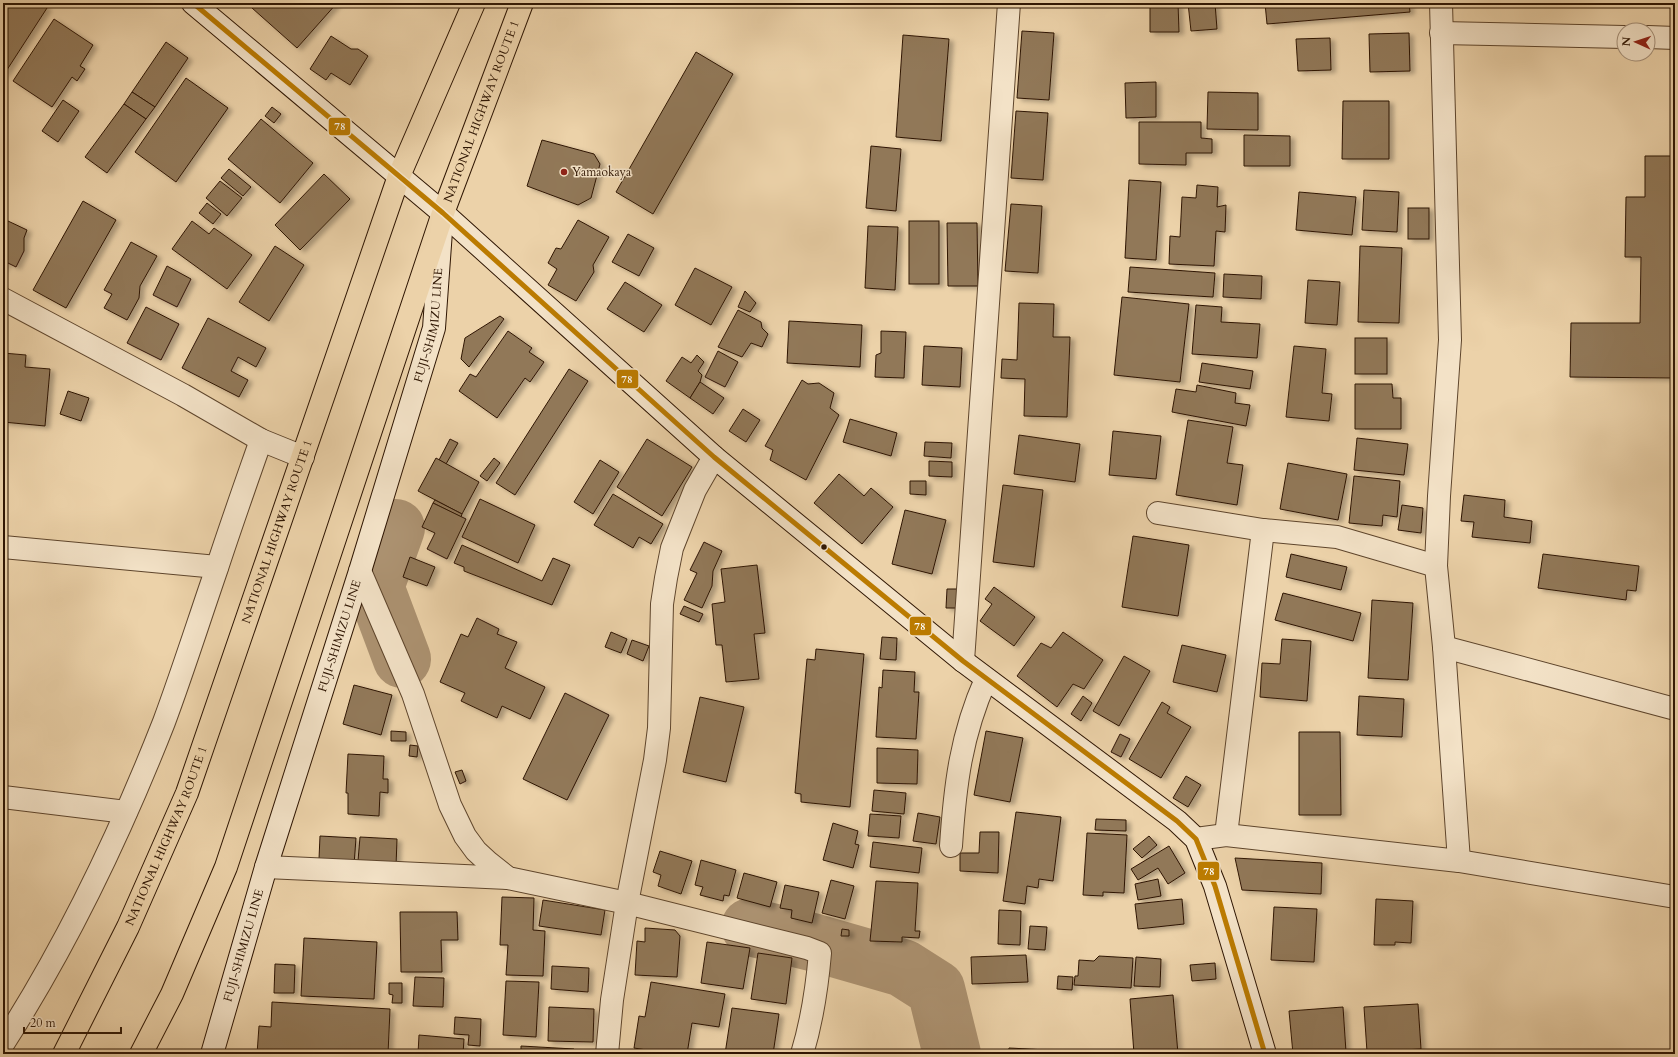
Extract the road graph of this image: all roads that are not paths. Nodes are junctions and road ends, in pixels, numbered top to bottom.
1 (193, 3) edge
2 (474, 3) edge
3 (522, 3) edge
4 (1009, 3) edge
5 (1441, 3) edge
6 (1441, 33) junction
7 (1616, 37) edge
8 (1656, 37) edge
9 (1675, 38) edge
10 (399, 176) junction
11 (443, 213) junction
12 (3, 299) edge
13 (261, 440) junction
14 (303, 457) junction
15 (714, 457) junction
16 (1158, 513) dead end
17 (1263, 530) junction
18 (3, 547) edge
19 (1436, 566) junction
20 (217, 567) junction
21 (360, 571) junction
22 (1444, 646) junction
23 (964, 662) junction
24 (986, 678) junction
25 (1675, 709) edge
26 (3, 797) edge
27 (126, 812) junction
28 (1226, 835) junction
29 (1196, 839) junction
30 (951, 846) dead end
31 (1459, 861) junction
32 (266, 867) junction
33 (508, 878) junction
34 (1675, 897) edge
35 (627, 903) junction
36 (3, 1044) edge
37 (64, 1054) edge
38 (141, 1054) edge
39 (212, 1054) edge
40 (607, 1054) edge
41 (802, 1054) edge
42 (1264, 1054) edge

1 - 10 street
2 - 10 highway, NATIONAL HIGHWAY ROUTE 1
3 - 11 highway, NATIONAL HIGHWAY ROUTE 1
4 - 23 street
5 - 6 street
6 - 7 street
6 - 19 street
8 - 9 street
10 - 11 street
10 - 14 highway, NATIONAL HIGHWAY ROUTE 1
11 - 15 street
11 - 21 street, FUJI-SHIMIZU LINE
11 - 38 highway, NATIONAL HIGHWAY ROUTE 1
12 - 13 street
13 - 14 street
13 - 20 street
14 - 37 highway, NATIONAL HIGHWAY ROUTE 1
15 - 23 street
15 - 35 street
16 - 17 street
17 - 19 street
17 - 28 street
18 - 20 street
19 - 22 street
20 - 27 street
21 - 32 street, FUJI-SHIMIZU LINE
21 - 33 street
22 - 25 street
22 - 31 street
23 - 24 street
24 - 29 street
24 - 30 street
26 - 27 street
27 - 36 street
28 - 29 street
28 - 31 street
29 - 42 street
31 - 34 street
32 - 33 street
32 - 39 street, FUJI-SHIMIZU LINE
33 - 35 street
35 - 40 street
35 - 41 street

